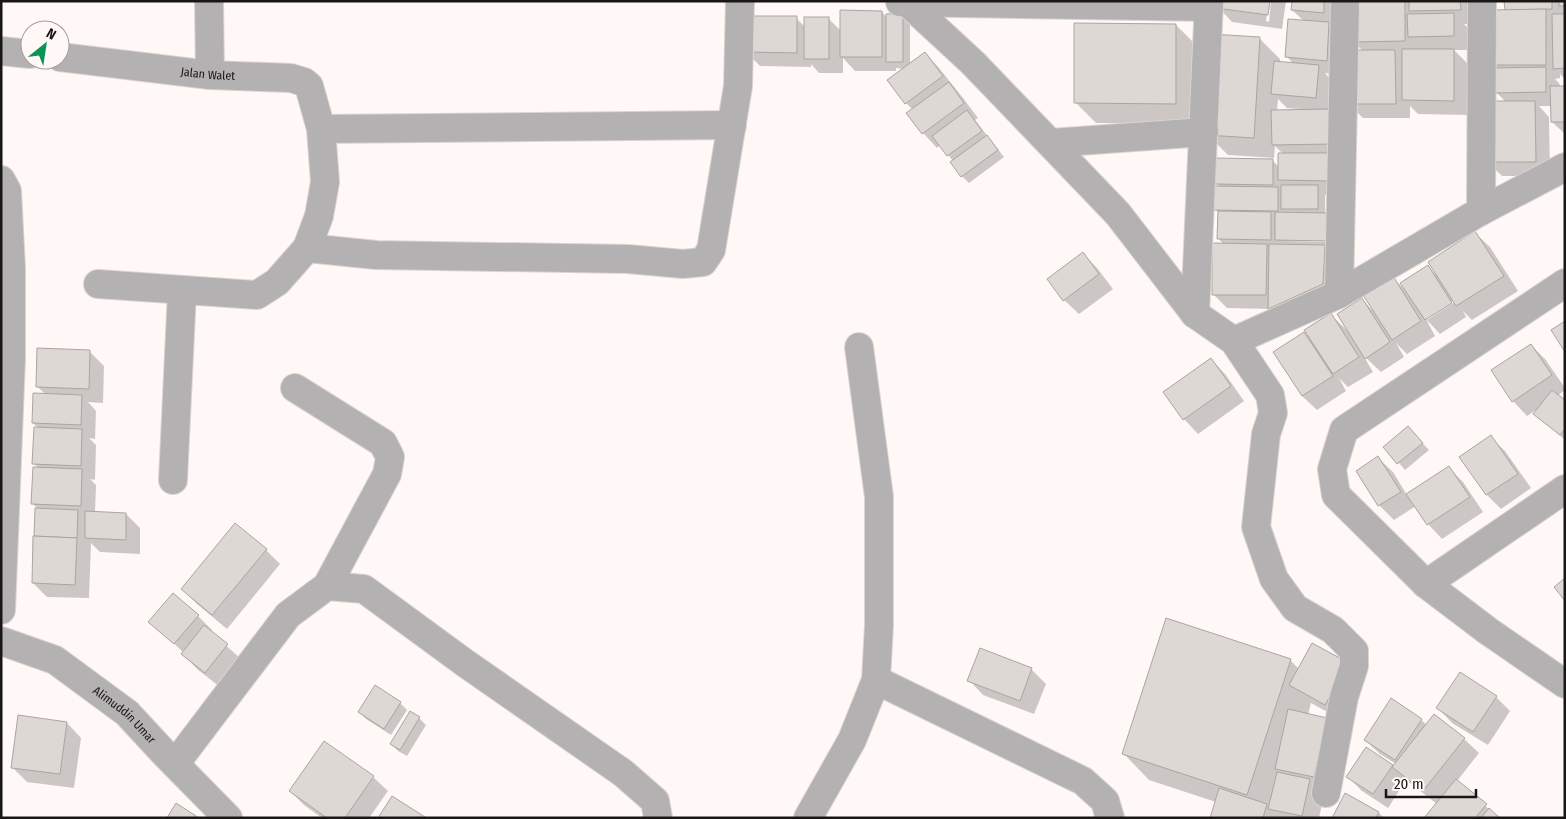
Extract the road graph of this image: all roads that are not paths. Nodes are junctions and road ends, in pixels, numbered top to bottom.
1 (209, 1) edge
2 (740, 1) edge
3 (1345, 1) edge
4 (1482, 1) edge
5 (899, 2) edge
6 (1209, 4) edge
7 (1, 51) edge
8 (20, 53) edge
9 (70, 58) edge
10 (210, 75) junction
11 (732, 125) junction
12 (321, 129) junction
13 (1204, 132) junction
14 (1051, 143) junction
15 (1565, 167) edge
16 (1, 180) edge
17 (1481, 212) junction
18 (307, 248) junction
19 (1565, 283) edge
20 (98, 284) dead end
21 (182, 291) junction
22 (1339, 294) junction
23 (1195, 314) junction
24 (1234, 341) junction
25 (858, 347) dead end
26 (295, 388) dead end
27 (174, 480) dead end
28 (1565, 489) edge
29 (1426, 584) junction
30 (327, 586) junction
31 (1, 610) edge
32 (1, 641) edge
33 (876, 680) junction
34 (1565, 684) edge
35 (174, 764) junction
36 (1326, 793) dead end
37 (228, 818) edge
38 (658, 818) edge
39 (808, 818) edge
40 (1110, 818) edge

1 - 10 street
2 - 11 street
3 - 22 street
4 - 17 street
5 - 6 street
5 - 14 street
6 - 13 street
7 - 8 street
9 - 10 street, Jalan Walet
10 - 12 street, Jalan Walet
11 - 12 street
11 - 18 street
12 - 18 street
13 - 14 street
13 - 23 street
14 - 23 street
15 - 17 street
16 - 31 street
17 - 22 street
18 - 21 street
19 - 29 street
20 - 21 street
21 - 27 street
22 - 24 street
23 - 24 street
24 - 36 street
25 - 33 street
26 - 30 street
28 - 29 street
29 - 34 street
30 - 35 street
30 - 38 street
32 - 35 street, Alimuddin Umar
33 - 39 street
33 - 40 street
35 - 37 street, Alimuddin Umar

